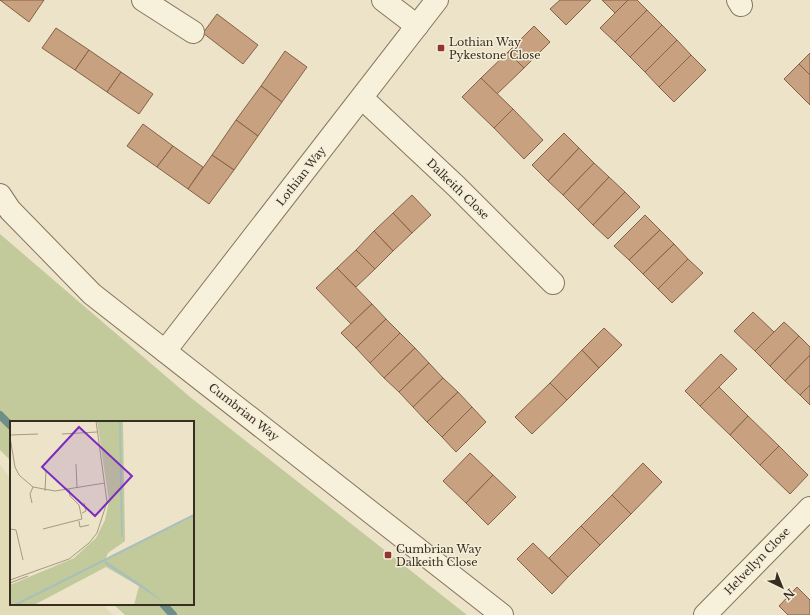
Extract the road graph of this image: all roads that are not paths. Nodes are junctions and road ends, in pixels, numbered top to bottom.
1 (143, 0) edge
2 (383, 0) edge
3 (437, 0) edge
4 (417, 26) junction
5 (193, 32) dead end
6 (362, 98) junction
7 (0, 195) edge
8 (552, 283) dead end
9 (165, 351) junction
10 (810, 508) edge
11 (502, 615) edge
12 (705, 615) edge

1 - 5 street
2 - 4 street
3 - 4 street, Lothian Way
4 - 6 street, Lothian Way
6 - 8 street, Dalkeith Close
6 - 9 street, Lothian Way
7 - 9 street, Cumbrian Way
9 - 11 street, Cumbrian Way
10 - 12 street, Helvellyn Close

